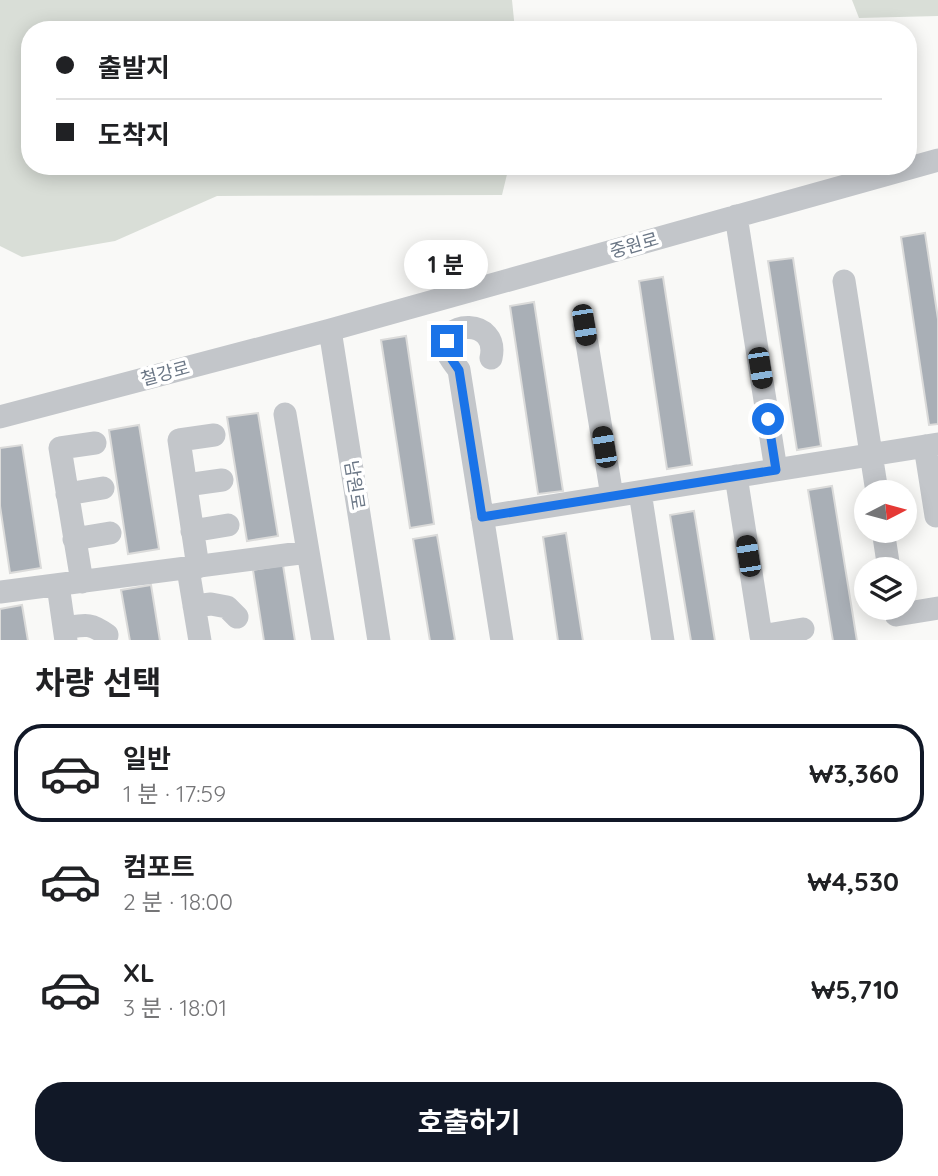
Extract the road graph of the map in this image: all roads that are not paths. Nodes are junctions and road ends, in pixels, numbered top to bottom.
1 (938, 160) edge
2 (917, 166) edge
3 (884, 175) edge
4 (736, 216) junction
5 (844, 281) dead end
6 (584, 325) dead end
7 (330, 330) junction
8 (491, 358) dead end
9 (285, 414) dead end
10 (0, 417) edge
11 (214, 435) dead end
12 (95, 443) dead end
13 (932, 445) edge
14 (872, 455) junction
15 (776, 470) junction
16 (736, 477) junction
17 (222, 480) dead end
18 (875, 480) edge
19 (186, 485) junction
20 (103, 488) dead end
21 (640, 492) junction
22 (67, 494) junction
23 (612, 496) junction
24 (936, 516) dead end
25 (482, 517) junction
26 (228, 525) dead end
27 (192, 531) junction
28 (110, 533) dead end
29 (75, 539) junction
30 (308, 552) junction
31 (193, 568) junction
32 (82, 582) junction
33 (58, 585) junction
34 (0, 592) edge
35 (194, 606) junction
36 (938, 608) edge
37 (917, 611) edge
38 (237, 617) dead end
39 (803, 629) dead end
40 (65, 634) edge
41 (107, 635) dead end
42 (200, 640) edge
43 (323, 640) edge
44 (379, 640) edge
45 (502, 640) edge
46 (663, 640) edge

1 - 2 street, 중원로
3 - 4 street, 중원로
4 - 7 street, 중원로
4 - 15 street
5 - 14 street
6 - 23 street
7 - 10 street, 철강로
7 - 44 street, 남원로
8 - 25 street
9 - 30 street
11 - 19 street
12 - 22 street
13 - 14 street
13 - 24 street
14 - 15 street
14 - 18 street
15 - 16 street
16 - 21 street
16 - 39 street
17 - 19 street
19 - 27 street
20 - 22 street
21 - 23 street
21 - 46 street
22 - 29 street
23 - 25 street
25 - 45 street
26 - 27 street
27 - 31 street
28 - 29 street
29 - 32 street
30 - 31 street
30 - 43 street
31 - 32 street
31 - 35 street
32 - 33 street
33 - 34 street
33 - 40 street
35 - 38 street
35 - 42 street
36 - 37 street
40 - 41 street

